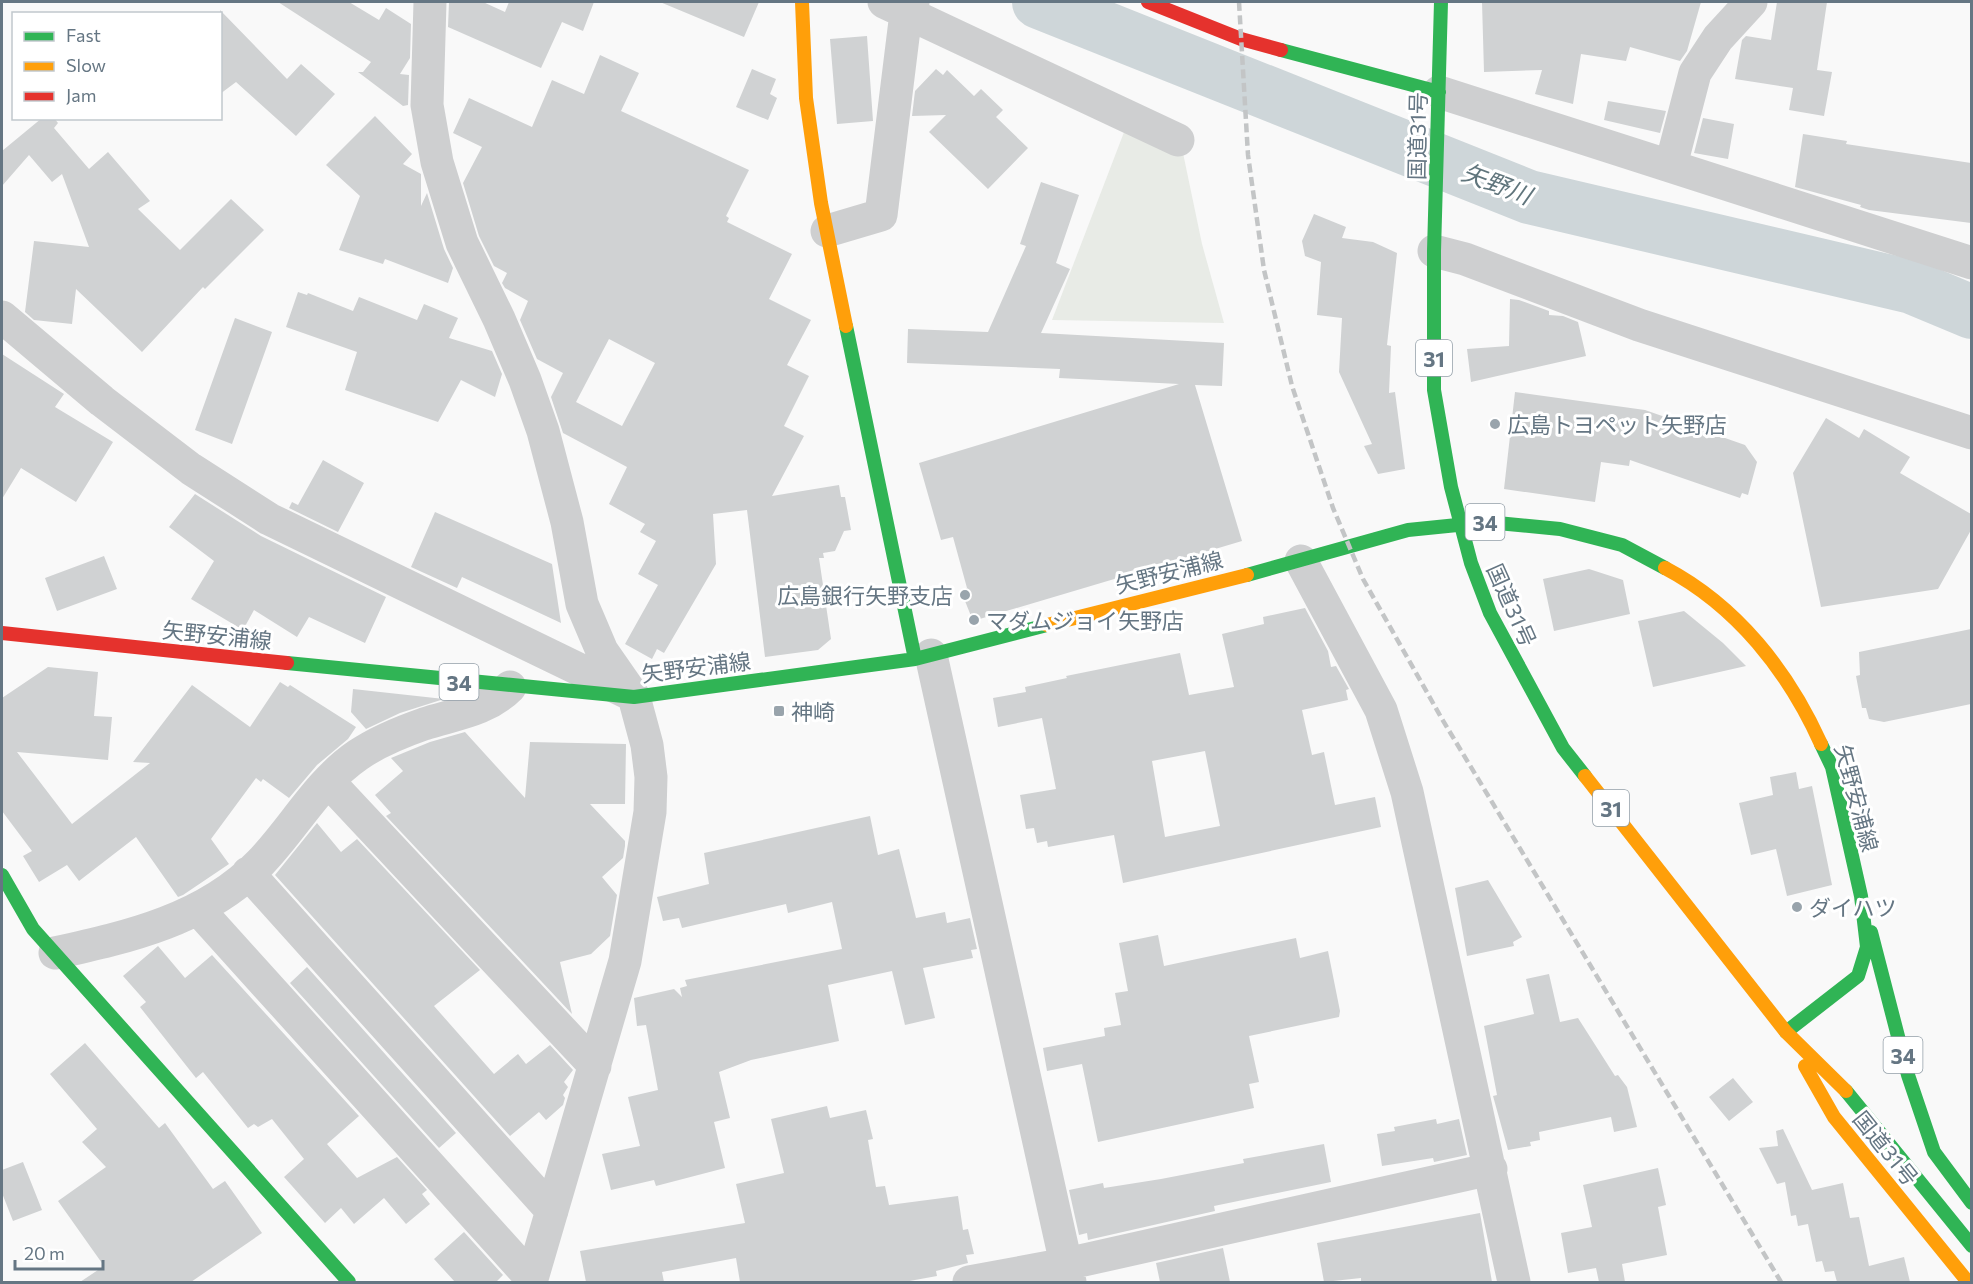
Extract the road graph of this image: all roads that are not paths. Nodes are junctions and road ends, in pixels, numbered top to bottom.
1 (430, 2) edge
2 (802, 2) edge
3 (1148, 2) edge
4 (1751, 2) edge
5 (901, 5) edge
6 (1446, 7) edge
7 (1439, 103) junction
8 (1178, 140) dead end
9 (1671, 165) junction
10 (827, 231) junction
11 (1435, 240) junction
12 (1971, 263) edge
13 (2, 317) edge
14 (1971, 433) edge
15 (1300, 561) junction
16 (2, 633) edge
17 (923, 657) junction
18 (510, 687) junction
19 (634, 697) junction
20 (328, 782) junction
21 (248, 873) junction
22 (2, 875) edge
23 (1861, 896) junction
24 (198, 909) junction
25 (55, 953) junction
26 (1786, 1032) junction
27 (595, 1066) junction
28 (1491, 1169) junction
29 (1971, 1203) edge
30 (552, 1211) junction
31 (1971, 1246) edge
32 (1068, 1273) edge
33 (531, 1281) edge
34 (349, 1282) edge
35 (969, 1282) edge
36 (1514, 1282) edge
37 (1968, 1282) edge

1 - 19 street
2 - 10 main road
3 - 7 main road
4 - 9 street
5 - 8 street
5 - 10 street
6 - 7 main road, 国道31号 / 31
7 - 9 street
7 - 11 main road, 国道31号 / 31
9 - 12 street
10 - 17 main road
11 - 14 street
11 - 26 main road, 国道31号 / 31
13 - 19 street
15 - 17 main road, 矢野安浦線 / 34
15 - 23 main road, 矢野安浦線 / 34
15 - 28 street
16 - 18 main road, 矢野安浦線 / 34
17 - 19 main road, 矢野安浦線 / 34
17 - 32 street
18 - 19 main road, 矢野安浦線 / 34
18 - 20 street
19 - 27 street
20 - 21 street
20 - 27 street
21 - 24 street
21 - 30 street
22 - 25 main road
23 - 26 main road, 矢野安浦線 / 34
23 - 29 main road, 34
24 - 25 street
24 - 33 street
25 - 34 main road
26 - 31 main road, 国道31号 / 31
26 - 37 main road, 国道31号 / 31
27 - 30 street
28 - 32 street
28 - 36 street
30 - 33 street
32 - 35 street

